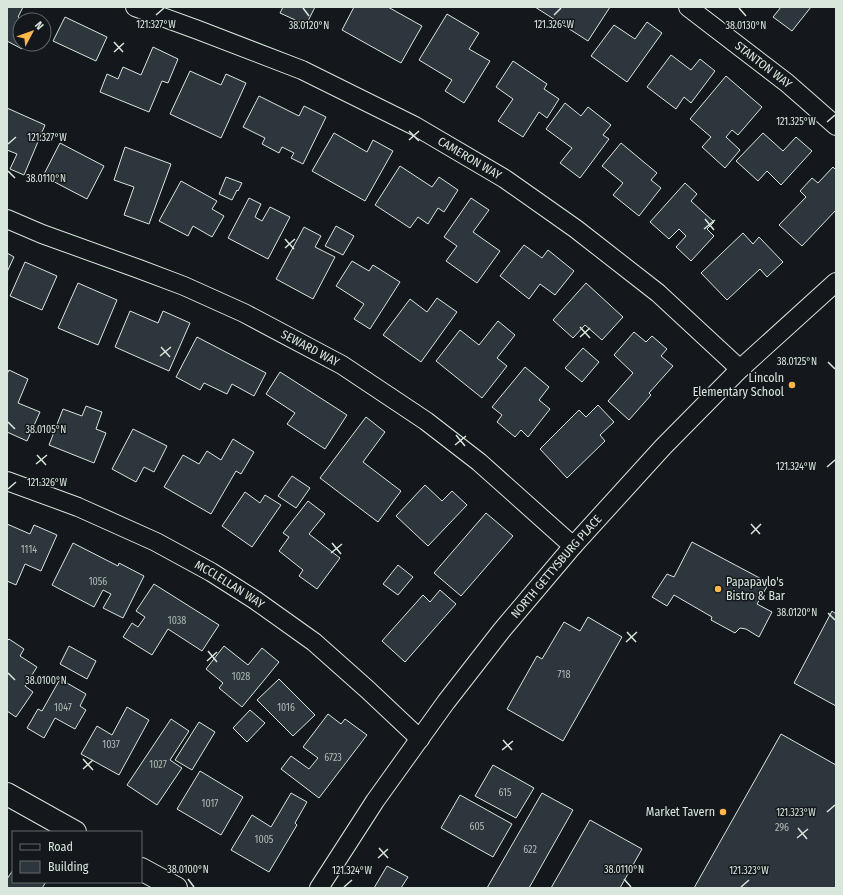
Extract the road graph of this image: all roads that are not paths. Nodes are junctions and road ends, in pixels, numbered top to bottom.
1 (135, 7) edge
2 (688, 7) edge
3 (836, 126) edge
4 (7, 219) edge
5 (836, 282) edge
6 (740, 369) junction
7 (7, 481) edge
8 (573, 546) junction
9 (420, 738) junction
10 (7, 794) edge
11 (73, 831) edge
12 (142, 870) edge
13 (176, 888) edge
14 (319, 888) edge

1 - 6 street, CAMERON WAY
2 - 3 street, STANTON WAY
4 - 8 street, SEWARD WAY
5 - 6 street, NORTH GETTYSBURG PLACE
6 - 8 street, NORTH GETTYSBURG PLACE
7 - 9 street, MCCLELLAN WAY
8 - 9 street, NORTH GETTYSBURG PLACE
9 - 14 street, NORTH GETTYSBURG PLACE
10 - 11 main road
12 - 13 main road

